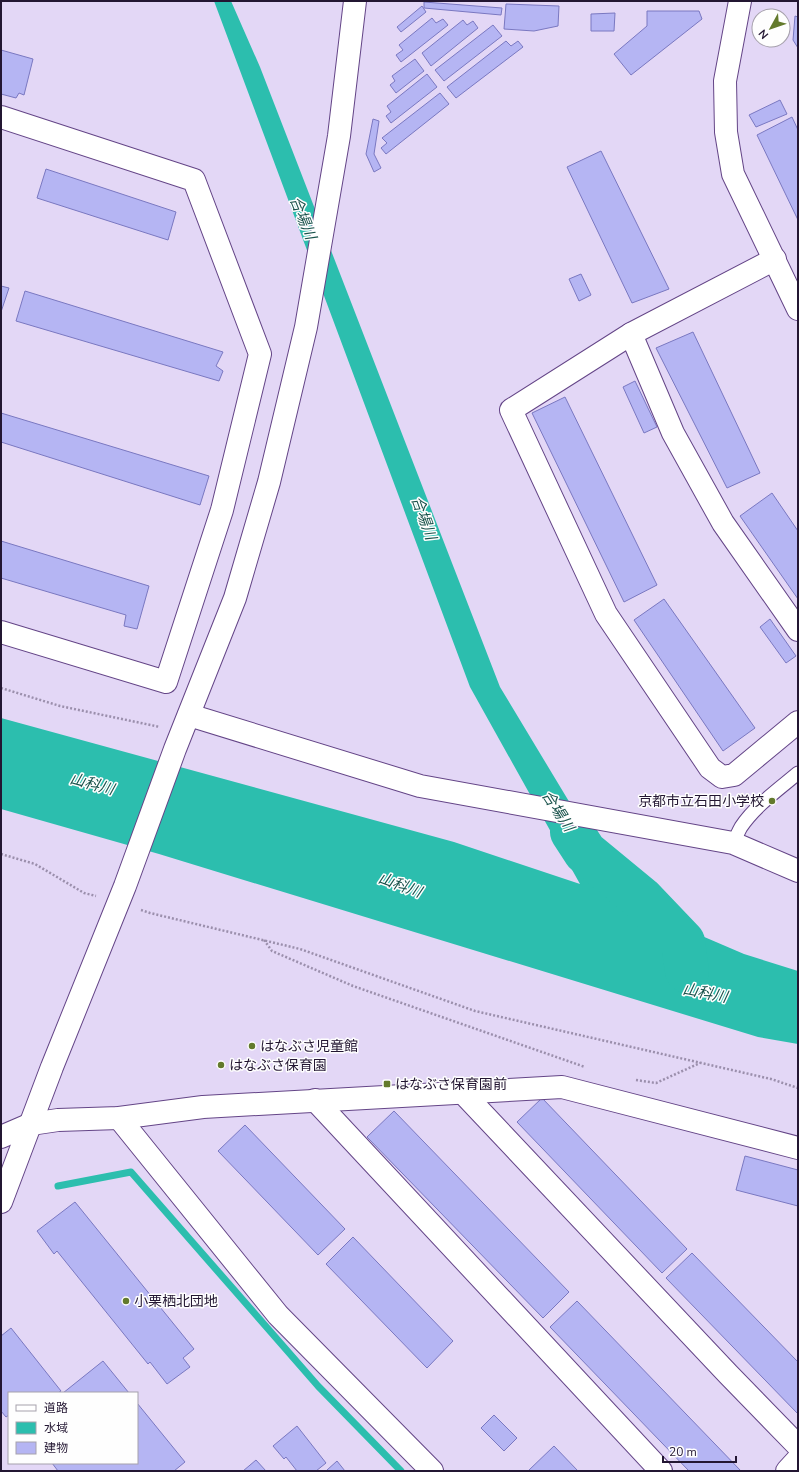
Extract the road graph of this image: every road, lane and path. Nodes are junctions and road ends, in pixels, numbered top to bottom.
1 (355, 1) edge
2 (740, 1) edge
3 (1, 117) edge
4 (774, 259) junction
5 (798, 309) edge
6 (631, 334) junction
7 (798, 630) edge
8 (1, 632) edge
9 (1, 688) edge
10 (798, 722) edge
11 (182, 732) junction
12 (798, 773) edge
13 (733, 843) junction
14 (1, 854) edge
15 (798, 871) edge
16 (122, 894) junction
17 (264, 940) junction
18 (700, 1063) junction
19 (592, 1069) dead end
20 (635, 1080) dead end
21 (798, 1088) edge
22 (463, 1093) junction
23 (315, 1100) junction
24 (120, 1118) junction
25 (31, 1124) junction
26 (1, 1136) edge
27 (798, 1148) edge
28 (1, 1202) edge
29 (798, 1446) edge
30 (798, 1459) edge
31 (432, 1471) edge
32 (661, 1471) edge
33 (787, 1471) edge

1 - 11 street
2 - 4 street
3 - 8 street
4 - 5 street
4 - 6 street
6 - 7 street
6 - 10 street
9 - 11 path
11 - 13 street
11 - 16 street
12 - 13 lane
13 - 15 street
14 - 16 path
16 - 17 path
16 - 25 street
17 - 18 path
17 - 19 path
18 - 20 path
18 - 21 path
22 - 23 street
22 - 27 street
22 - 29 street
23 - 24 street
23 - 32 street
24 - 25 street
24 - 31 street
25 - 26 street
25 - 28 street
30 - 33 street

